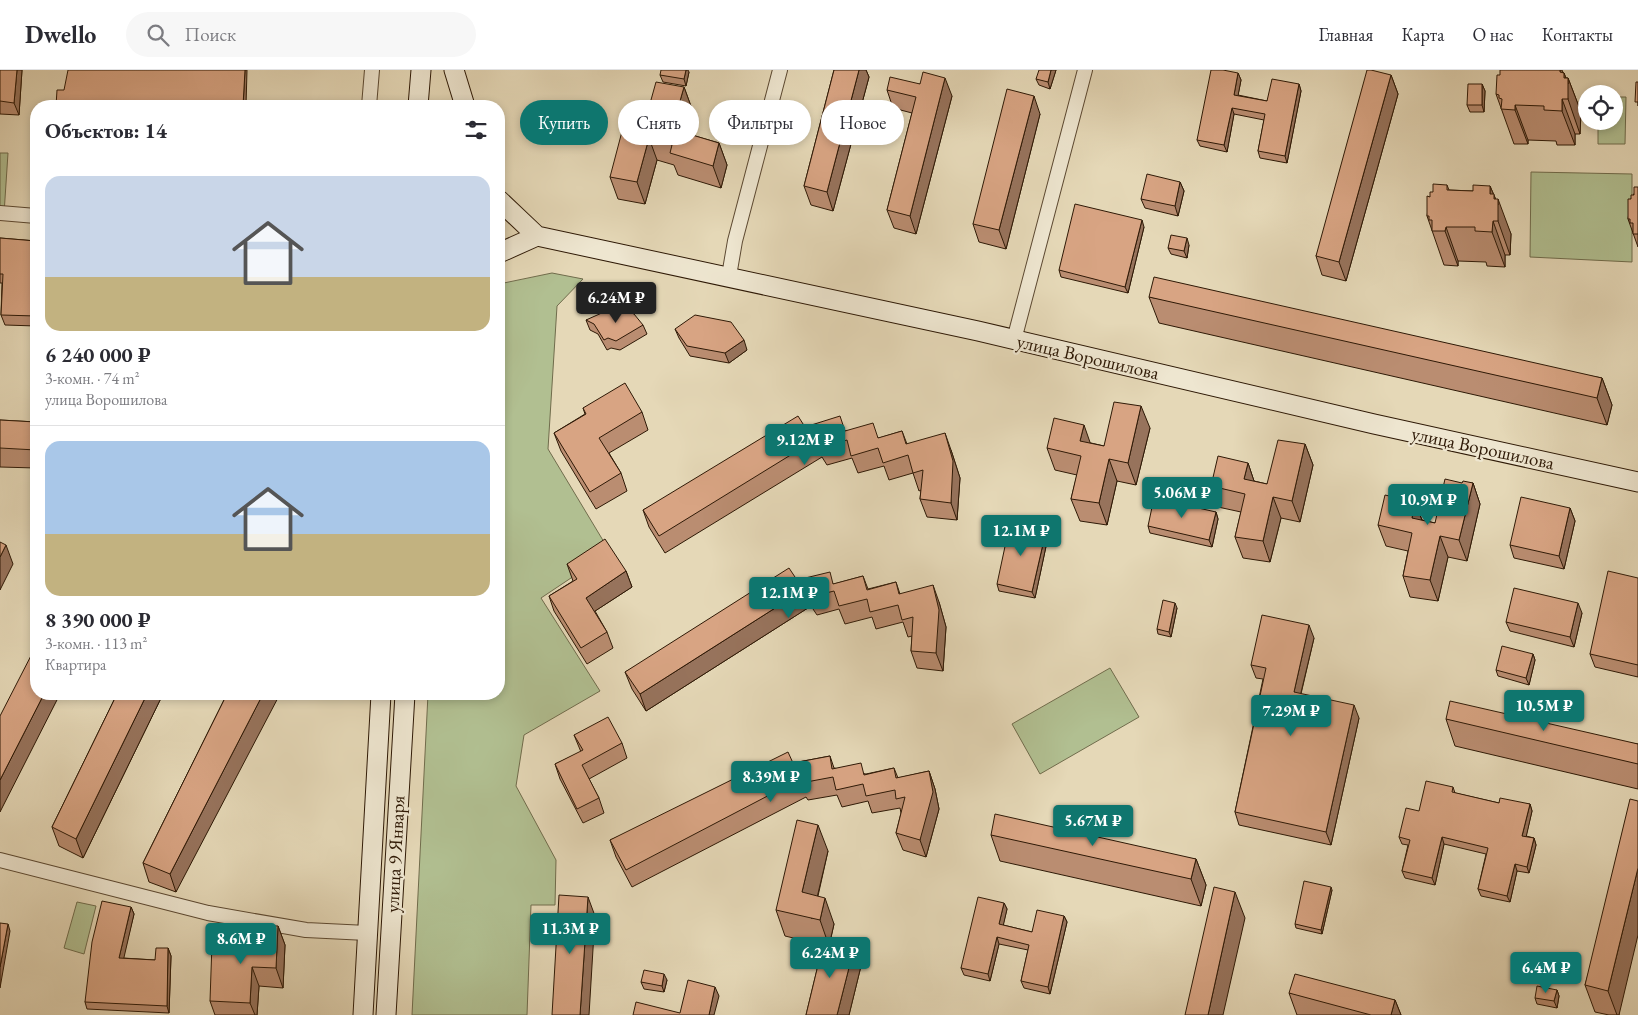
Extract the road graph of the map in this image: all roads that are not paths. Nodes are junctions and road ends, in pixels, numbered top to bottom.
1 (372, 70) edge
2 (421, 70) edge
3 (454, 70) edge
4 (780, 70) edge
5 (1085, 70) edge
6 (370, 100) edge
7 (418, 100) edge
8 (463, 100) edge
9 (505, 206) edge
10 (0, 214) edge
11 (30, 216) edge
12 (537, 236) junction
13 (505, 250) edge
14 (729, 276) junction
15 (1014, 340) junction
16 (1638, 482) edge
17 (381, 700) edge
18 (405, 700) edge
19 (0, 860) edge
20 (367, 933) junction
21 (363, 1015) edge
22 (386, 1015) edge

1 - 6 street
2 - 7 main road
3 - 8 main road
4 - 14 street
5 - 15 street
9 - 12 main road
10 - 11 street
12 - 13 main road
12 - 14 main road, улица Ворошилова
14 - 15 main road, улица Ворошилова
15 - 16 main road, улица Ворошилова
17 - 20 main road, улица 9 Января
18 - 22 main road, улица 9 Января
19 - 20 street
20 - 21 main road, улица 9 Января

